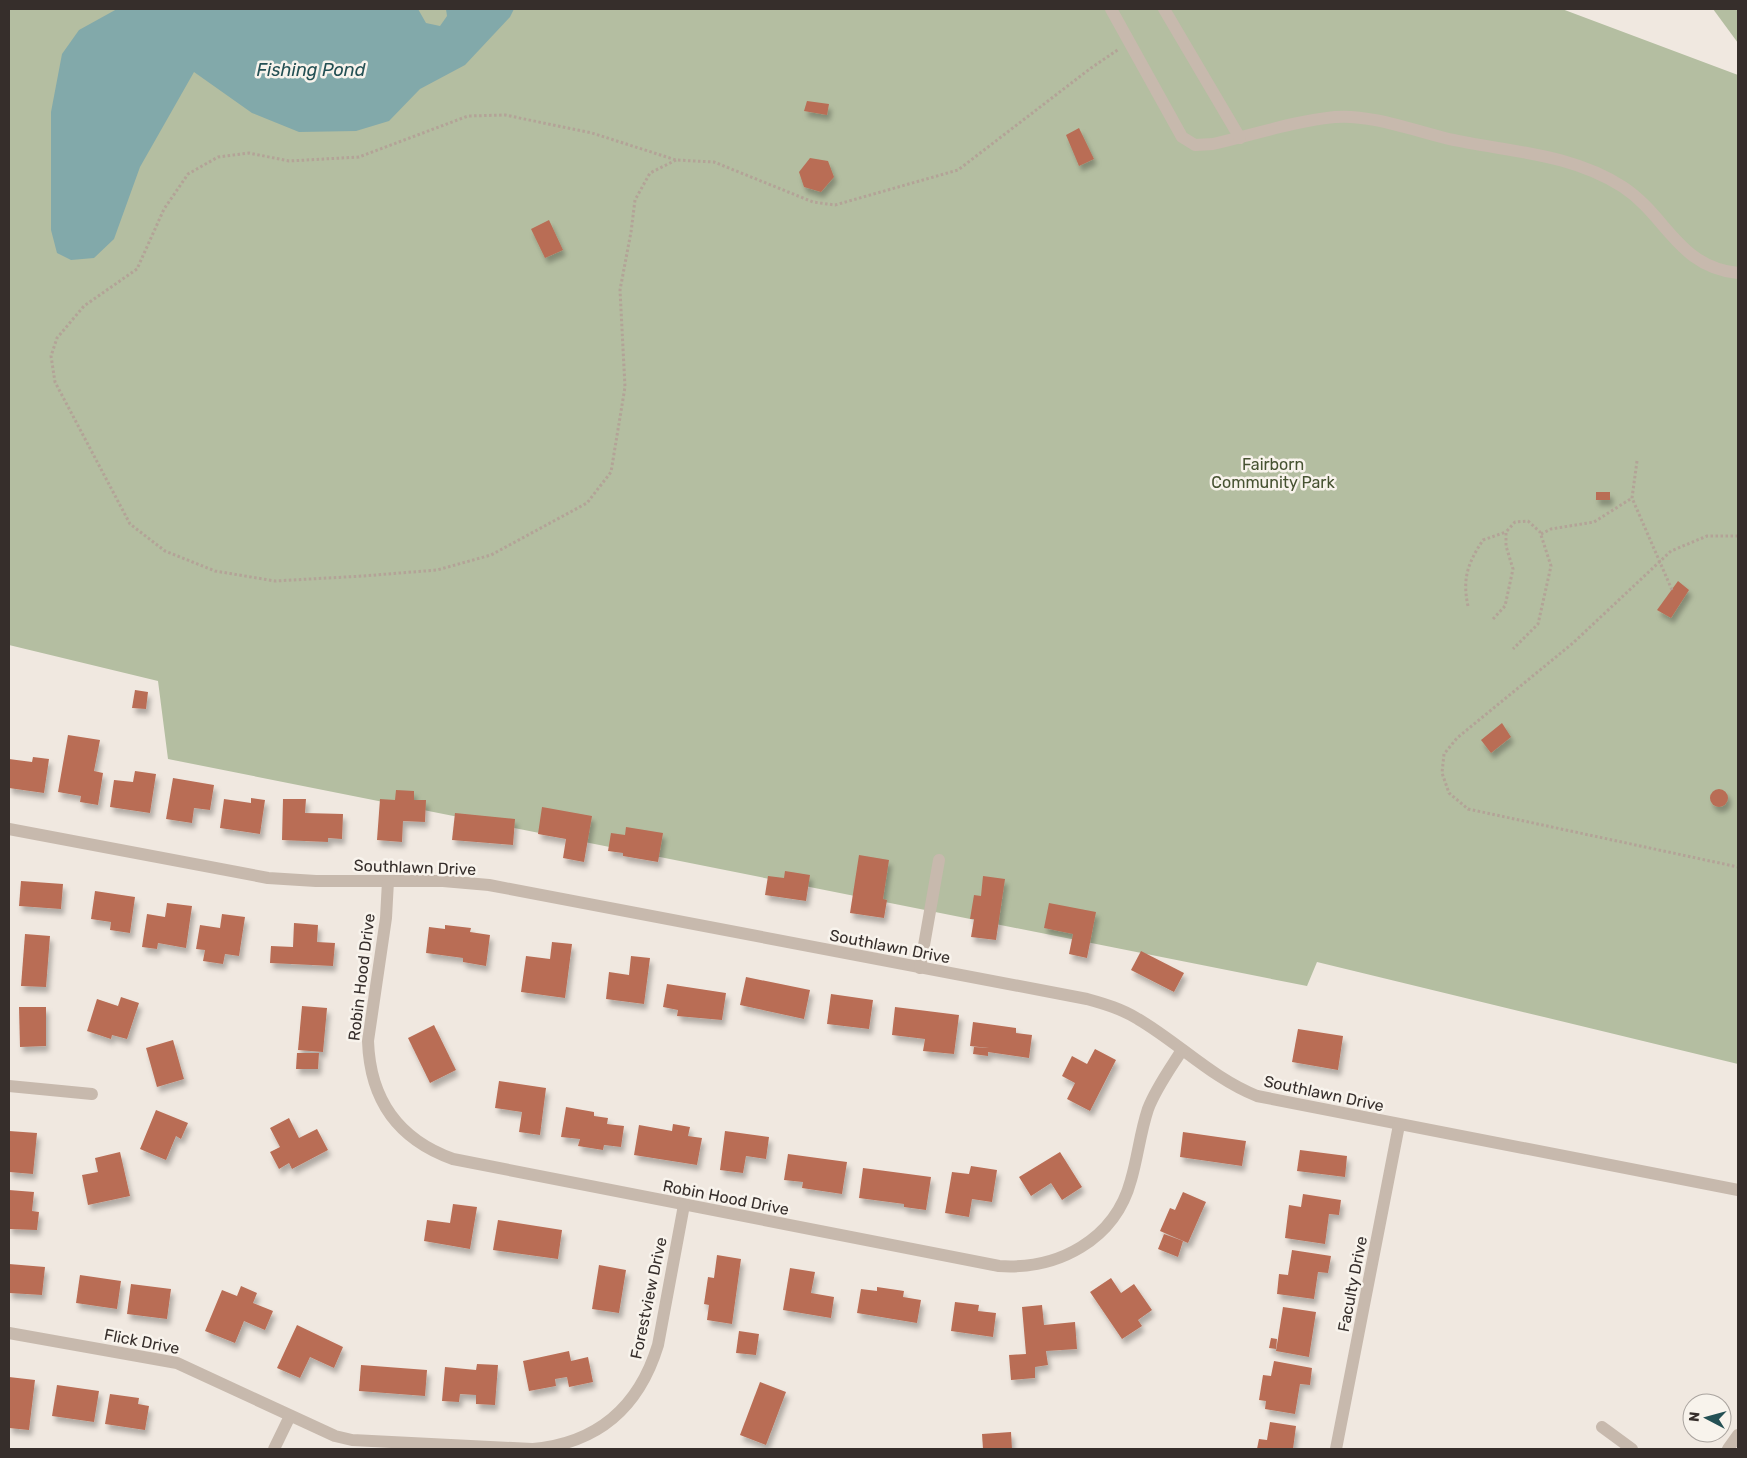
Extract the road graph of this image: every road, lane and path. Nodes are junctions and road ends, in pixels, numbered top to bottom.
1 (1111, 9) edge
2 (1164, 9) edge
3 (1130, 42) junction
4 (1240, 138) junction
5 (676, 160) junction
6 (1738, 272) edge
7 (1637, 461) dead end
8 (1632, 498) junction
9 (1506, 532) junction
10 (1541, 534) junction
11 (1738, 536) edge
12 (1660, 561) junction
13 (1672, 590) dead end
14 (1468, 606) dead end
15 (1494, 619) dead end
16 (1513, 649) dead end
17 (9, 829) edge
18 (939, 860) dead end
19 (1738, 867) edge
20 (388, 881) junction
21 (920, 968) junction
22 (1182, 1050) junction
23 (9, 1086) edge
24 (92, 1094) dead end
25 (1399, 1125) junction
26 (1738, 1190) edge
27 (684, 1205) junction
28 (9, 1333) edge
29 (290, 1416) junction
30 (1602, 1427) dead end
31 (1738, 1435) edge
32 (274, 1449) edge
33 (532, 1449) edge
34 (1336, 1449) edge
35 (1632, 1449) edge
36 (1728, 1449) edge

1 - 3 street
2 - 4 street
3 - 4 street
3 - 5 path
4 - 6 street
5 - 5 path
7 - 8 path
8 - 10 path
8 - 12 path
9 - 10 path
9 - 14 path
9 - 15 path
10 - 16 path
11 - 12 path
12 - 13 path
12 - 19 path
17 - 20 street, Southlawn Drive
18 - 21 street
20 - 21 street, Southlawn Drive
20 - 27 street, Robin Hood Drive
21 - 22 street, Southlawn Drive
22 - 25 street, Southlawn Drive
22 - 27 street, Robin Hood Drive
23 - 24 street
25 - 26 street, Southlawn Drive
25 - 34 street, Faculty Drive
27 - 33 street, Forestview Drive
28 - 29 street, Flick Drive
29 - 32 street
29 - 33 street, Forestview Drive
30 - 35 street
31 - 36 street

